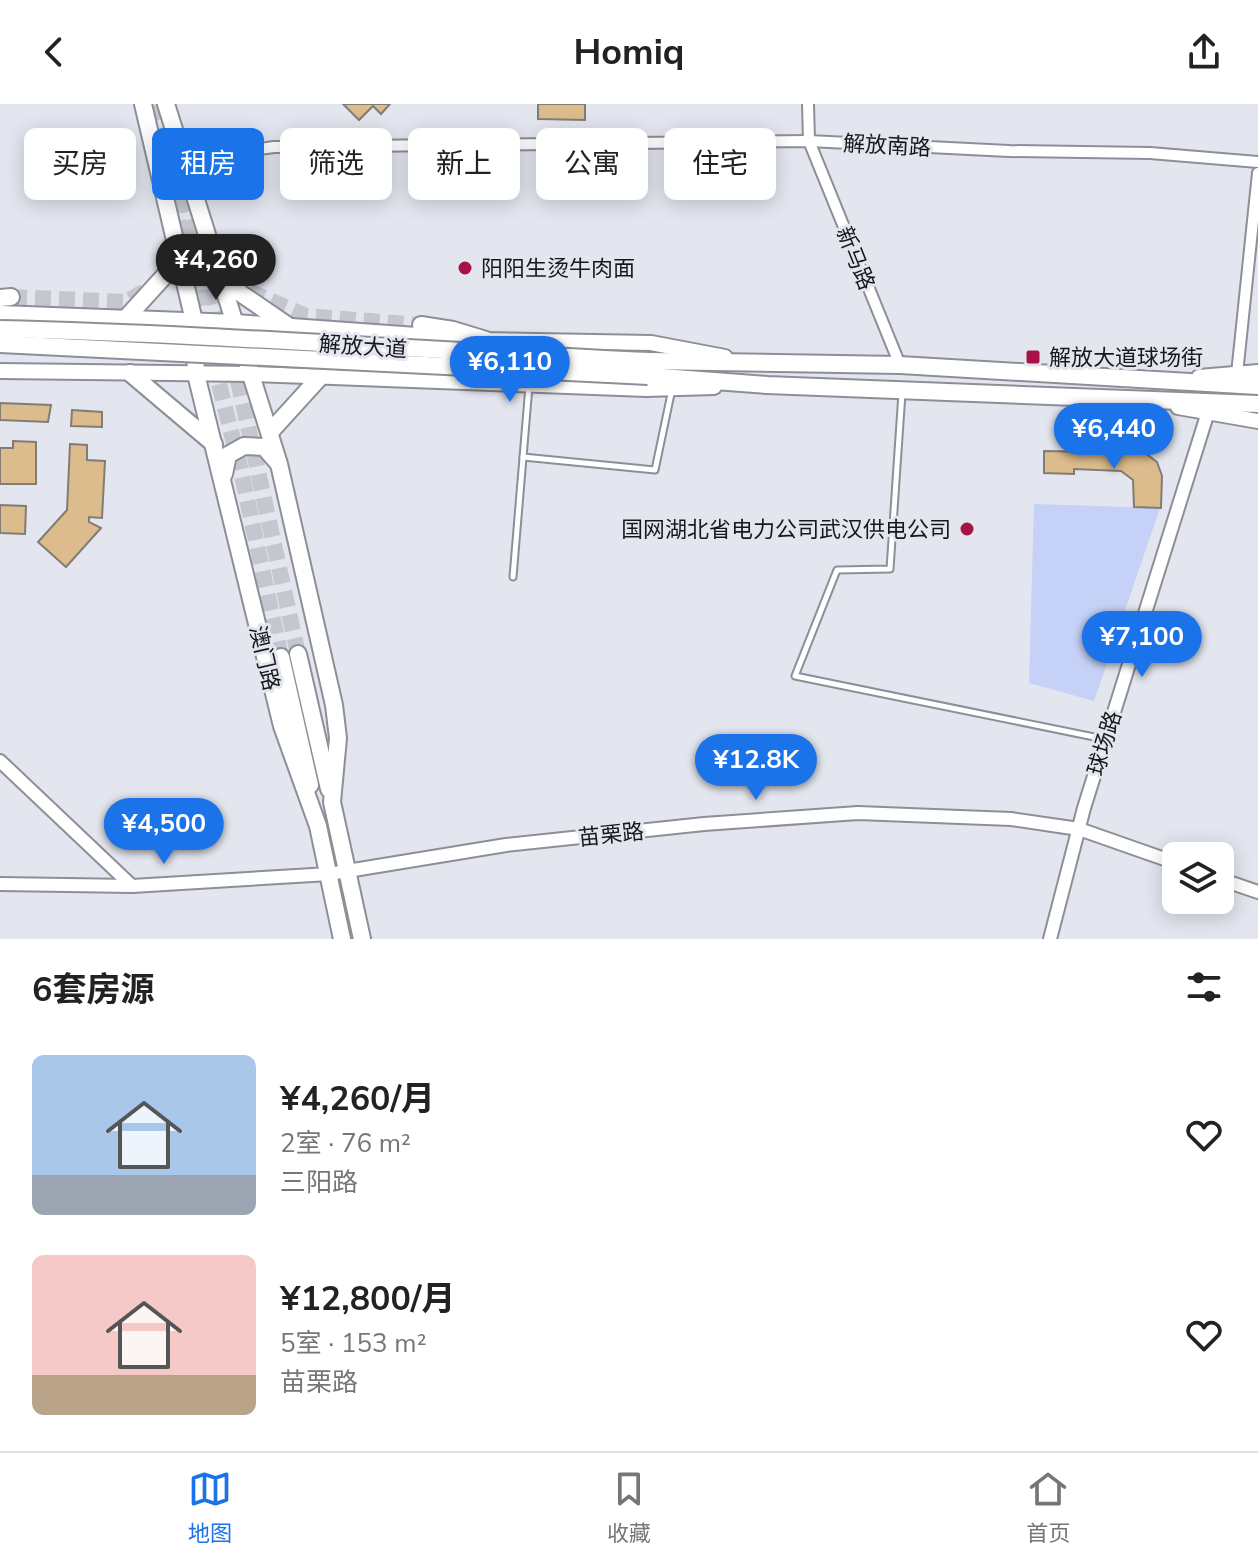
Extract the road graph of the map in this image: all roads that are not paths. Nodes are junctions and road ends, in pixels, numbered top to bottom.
1 (143, 104) edge
2 (166, 104) edge
3 (808, 104) edge
4 (172, 128) edge
5 (809, 141) junction
6 (264, 148) edge
7 (1258, 162) edge
8 (1258, 173) edge
9 (194, 200) edge
10 (210, 251) junction
11 (178, 261) junction
12 (0, 313) edge
13 (127, 317) junction
14 (194, 321) junction
15 (236, 322) junction
16 (287, 325) junction
17 (421, 325) tunnel mouth
18 (0, 329) edge
19 (486, 340) junction
20 (0, 344) edge
21 (900, 365) junction
22 (774, 366) junction
23 (648, 368) junction
24 (0, 371) edge
25 (1258, 372) edge
26 (130, 373) junction
27 (196, 374) junction
28 (253, 374) junction
29 (1237, 374) junction
30 (320, 377) junction
31 (1148, 382) junction
32 (530, 385) junction
33 (767, 385) junction
34 (1258, 386) edge
35 (672, 389) junction
36 (902, 391) junction
37 (1142, 400) junction
38 (1258, 404) edge
39 (1208, 412) junction
40 (1258, 421) edge
41 (270, 432) junction
42 (214, 444) junction
43 (523, 457) junction
44 (279, 464) junction
45 (224, 484) junction
46 (513, 577) dead end
47 (298, 654) tunnel mouth
48 (281, 657) tunnel mouth
49 (1105, 739) junction
50 (0, 761) edge
51 (332, 802) junction
52 (318, 826) junction
53 (1079, 829) junction
54 (1162, 858) edge
55 (348, 872) junction
56 (329, 874) junction
57 (0, 884) edge
58 (1234, 884) edge
59 (132, 886) junction
60 (1258, 892) edge
61 (342, 939) edge
62 (362, 939) edge
63 (1050, 939) edge

1 - 11 main road, 澳门路
2 - 4 main road
3 - 5 street, 新马路
5 - 6 street, 解放南路
5 - 7 street, 解放南路
5 - 21 street, 新马路
8 - 29 street
9 - 10 main road
10 - 15 main road
10 - 16 main road
11 - 13 main road
11 - 14 main road, 澳门路
12 - 13 main road
13 - 14 main road
14 - 15 main road, 解放大道
14 - 27 main road, 澳门路
15 - 16 main road, 解放大道
15 - 28 main road
16 - 19 main road, 解放大道
17 - 19 main road
18 - 23 main road, 解放大道, bridge
19 - 22 main road, 解放大道
20 - 23 main road, 解放大道, bridge
21 - 22 main road, 解放大道
21 - 31 main road, 解放大道
22 - 23 main road, 解放大道
23 - 33 main road, 解放大道
24 - 26 main road
25 - 29 main road, 解放大道
26 - 27 main road
26 - 42 main road
27 - 28 main road, 解放大道
27 - 42 main road, 澳门路
28 - 30 main road, 解放大道
28 - 41 main road
29 - 31 main road, 解放大道
30 - 32 main road, 解放大道
30 - 41 main road
31 - 34 main road, 解放大道
32 - 35 main road, 解放大道
32 - 43 lane
33 - 35 main road, 解放大道
33 - 36 main road, 解放大道
35 - 43 lane
36 - 37 main road, 解放大道
36 - 49 lane
37 - 38 main road, 解放大道
37 - 39 main road, 解放大道
39 - 40 main road, 解放大道
39 - 49 street, 球场路
41 - 44 main road
42 - 45 main road, 澳门路
43 - 46 lane
44 - 45 main road
44 - 51 main road
45 - 52 main road, 澳门路
47 - 51 main road
48 - 52 main road
49 - 53 street, 球场路
50 - 59 street
51 - 55 main road
52 - 56 main road, 澳门路
53 - 54 street, 苗栗路
53 - 55 street, 苗栗路
53 - 63 street, 球场路
55 - 56 street, 苗栗路
55 - 62 main road
56 - 59 street, 苗栗路
56 - 61 main road, 澳门路
57 - 59 street, 苗栗路
58 - 60 street

